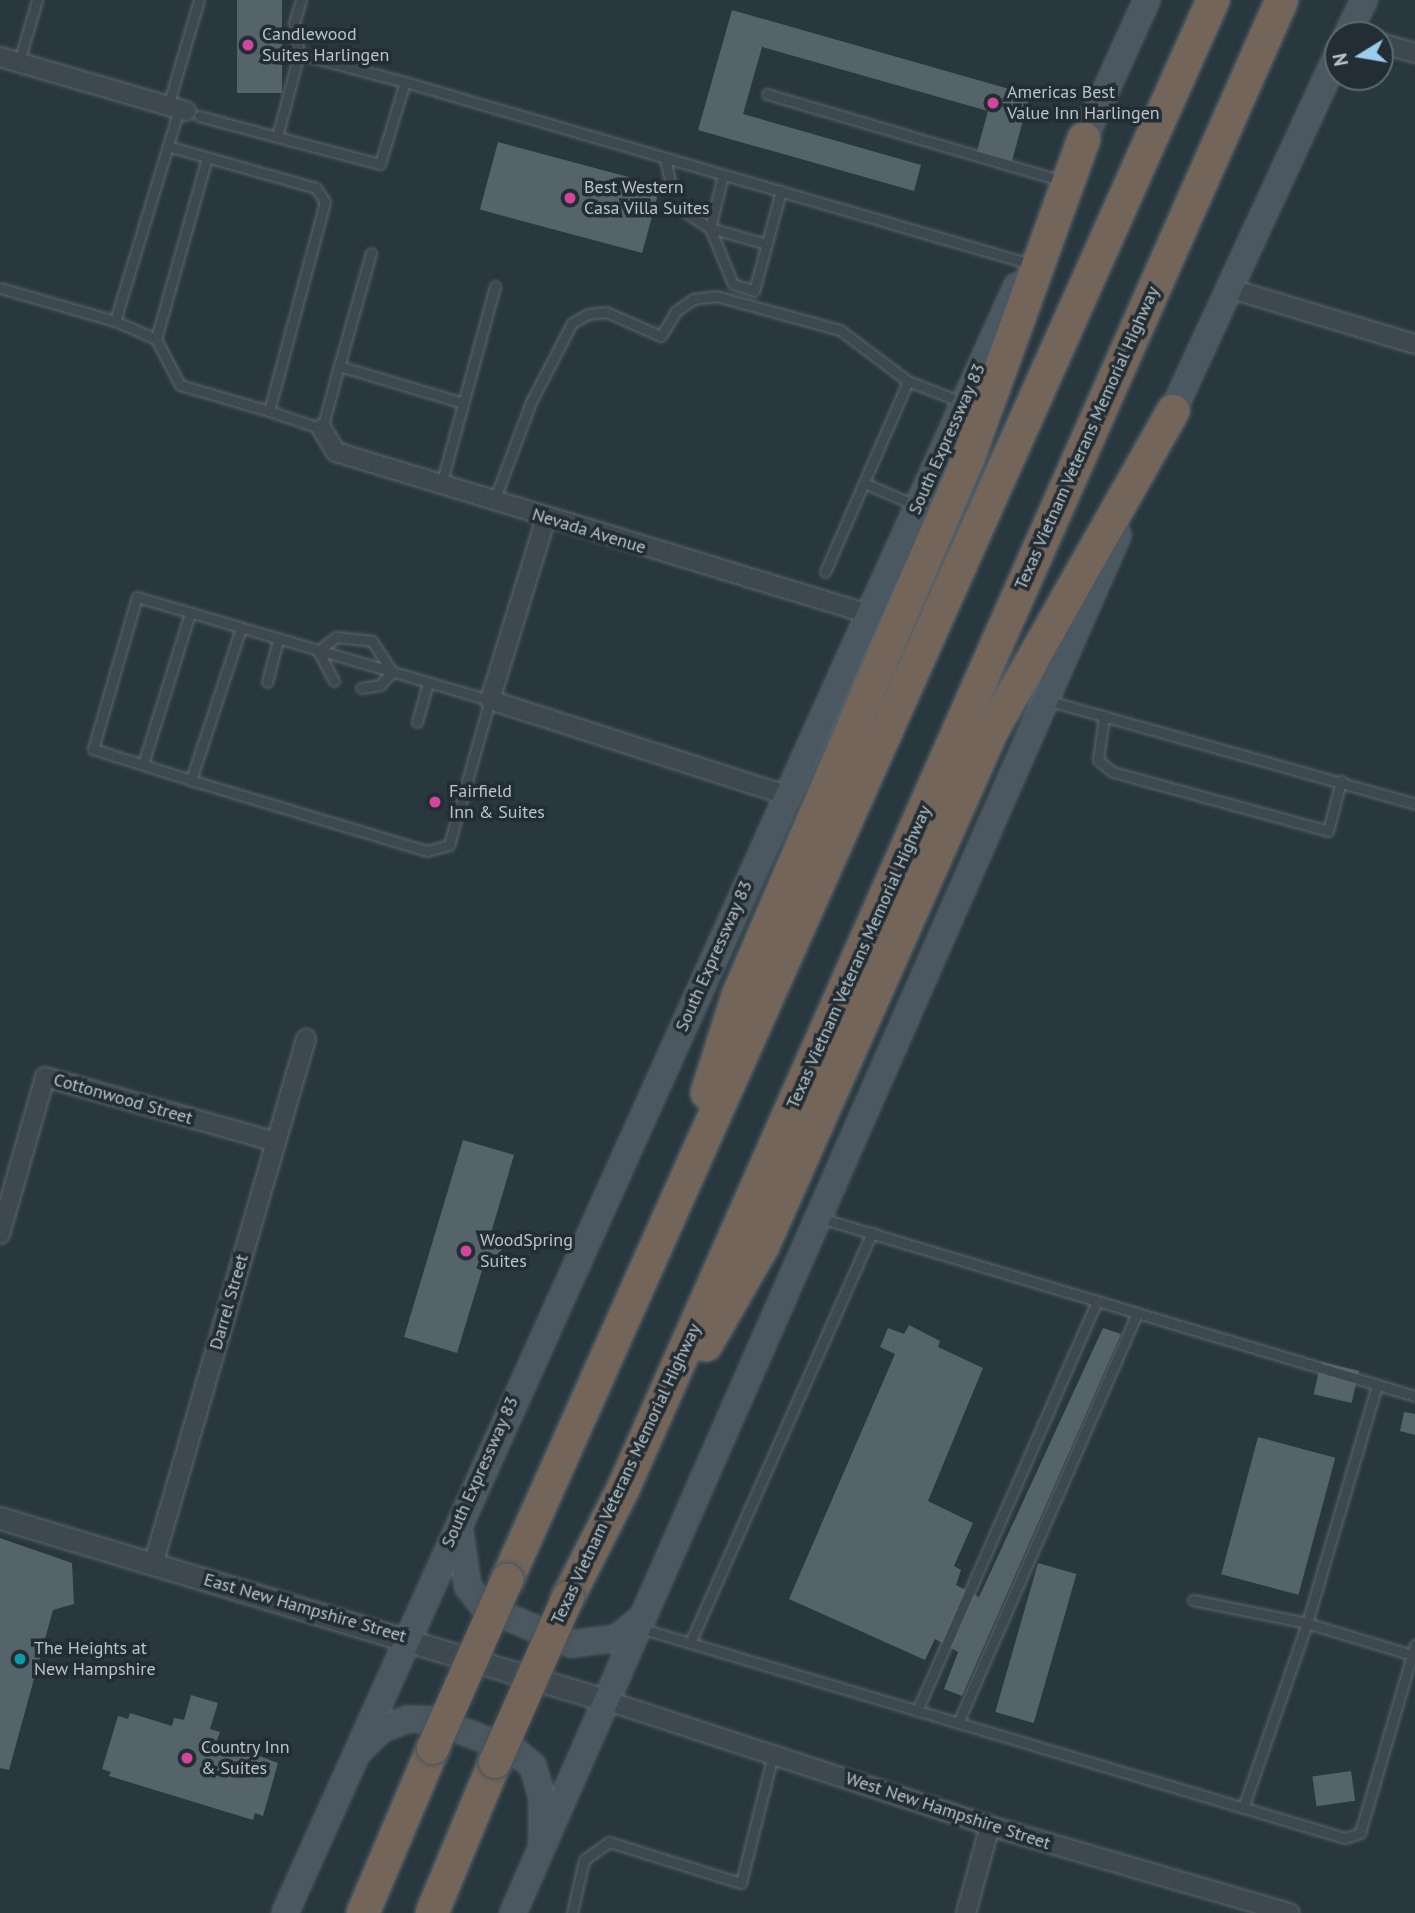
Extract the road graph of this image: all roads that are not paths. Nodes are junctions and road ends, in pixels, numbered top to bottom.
1 (37, 0) edge
2 (199, 0) edge
3 (301, 0) edge
4 (1147, 0) edge
5 (1213, 0) edge
6 (1282, 0) edge
7 (1364, 0) edge
8 (1354, 21) edge
9 (1394, 47) edge
10 (1415, 53) edge
11 (299, 54) junction
12 (0, 57) edge
13 (19, 62) junction
14 (405, 82) junction
15 (1324, 85) edge
16 (767, 94) dead end
17 (183, 110) junction
18 (277, 137) junction
19 (1084, 138) junction
20 (167, 146) junction
21 (207, 158) junction
22 (665, 158) junction
23 (723, 175) junction
24 (1064, 181) junction
25 (671, 186) dead end
26 (781, 191) junction
27 (685, 212) dead end
28 (710, 228) junction
29 (767, 244) junction
30 (370, 253) dead end
31 (1027, 263) junction
32 (495, 286) dead end
33 (0, 288) edge
34 (1228, 288) junction
35 (115, 321) junction
36 (156, 339) junction
37 (1415, 344) edge
38 (339, 366) junction
39 (908, 381) junction
40 (964, 402) junction
41 (463, 403) junction
42 (269, 411) junction
43 (1173, 411) junction
44 (322, 429) junction
45 (864, 483) junction
46 (440, 486) junction
47 (494, 502) junction
48 (917, 506) junction
49 (546, 518) junction
50 (825, 572) dead end
51 (190, 612) junction
52 (869, 614) junction
53 (241, 628) junction
54 (278, 640) junction
55 (317, 651) junction
56 (392, 672) junction
57 (334, 681) dead end
58 (267, 682) dead end
59 (428, 682) junction
60 (361, 688) dead end
61 (490, 700) junction
62 (1045, 700) junction
63 (1104, 716) junction
64 (417, 722) dead end
65 (143, 764) junction
66 (191, 780) junction
67 (1341, 781) junction
68 (786, 795) junction
69 (1415, 804) edge
70 (306, 1039) dead end
71 (276, 1142) junction
72 (818, 1217) junction
73 (872, 1233) junction
74 (0, 1234) edge
75 (652, 1259) junction
76 (1097, 1301) junction
77 (1137, 1313) junction
78 (1377, 1385) junction
79 (1415, 1396) edge
80 (623, 1489) junction
81 (0, 1518) edge
82 (458, 1519) junction
83 (153, 1565) junction
84 (1192, 1600) dead end
85 (641, 1623) junction
86 (1307, 1623) junction
87 (406, 1636) junction
88 (690, 1643) junction
89 (1414, 1650) edge
90 (608, 1701) junction
91 (918, 1711) junction
92 (958, 1723) junction
93 (773, 1755) junction
94 (353, 1756) junction
95 (1243, 1808) junction
96 (990, 1826) junction
97 (542, 1851) junction
98 (1243, 1907) edge
99 (285, 1913) edge
100 (363, 1913) edge
101 (432, 1913) edge
102 (513, 1913) edge
103 (572, 1913) edge
104 (966, 1913) edge
105 (1290, 1913) edge

1 - 13 lane
2 - 17 lane
3 - 11 lane
4 - 19 main road, South Expressway 83
5 - 75 highway
6 - 80 highway, Texas Vietnam Veterans Memorial Highway
7 - 8 main road
9 - 10 street
11 - 14 lane
11 - 18 lane
12 - 13 street
13 - 17 street
14 - 18 lane
14 - 22 lane
15 - 34 main road
16 - 24 lane
17 - 18 lane
17 - 20 lane
19 - 24 main road, South Expressway 83
19 - 75 highway
20 - 21 lane
20 - 35 lane
21 - 36 lane
21 - 42 lane
22 - 23 lane
22 - 25 lane
23 - 26 lane
23 - 28 lane
24 - 31 main road, South Expressway 83
26 - 29 lane
26 - 31 lane
27 - 28 lane
28 - 29 lane
28 - 29 lane
30 - 38 lane
31 - 40 main road, South Expressway 83
32 - 41 lane
33 - 35 lane
34 - 37 street
34 - 43 main road
35 - 36 lane
36 - 42 lane
38 - 41 lane
38 - 44 lane
39 - 40 lane
39 - 45 lane
39 - 47 lane
40 - 48 main road, South Expressway 83
41 - 46 lane
42 - 44 lane
43 - 62 main road
43 - 80 highway
44 - 46 street, Nevada Avenue
45 - 48 lane
45 - 50 lane
46 - 47 street, Nevada Avenue
47 - 49 street, Nevada Avenue
48 - 52 main road, South Expressway 83
49 - 52 street, Nevada Avenue
49 - 61 street
51 - 53 lane
51 - 65 lane
51 - 65 lane
52 - 68 main road, South Expressway 83
53 - 54 lane
53 - 66 lane
54 - 55 lane
54 - 58 lane
55 - 56 lane
55 - 56 lane
55 - 57 lane
56 - 59 lane
56 - 60 lane
59 - 61 lane
59 - 64 lane
61 - 66 lane
61 - 68 street
62 - 63 lane
62 - 72 main road
63 - 67 lane
63 - 67 lane
65 - 66 lane
67 - 69 lane
68 - 82 main road, South Expressway 83
70 - 71 street, Darrel Street
71 - 74 street, Cottonwood Street
71 - 83 street, Darrel Street
72 - 73 lane
72 - 85 main road
73 - 76 lane
73 - 88 lane
75 - 100 highway, bridge
76 - 77 lane
76 - 91 lane
77 - 78 lane
77 - 92 lane
78 - 79 lane
78 - 86 lane
80 - 101 highway, Texas Vietnam Veterans Memorial Highway, bridge
81 - 83 street, East New Hampshire Street
82 - 85 main road
82 - 87 main road, South Expressway 83
83 - 87 street, East New Hampshire Street
84 - 86 lane
85 - 88 lane
85 - 90 main road
86 - 89 lane
86 - 95 lane
87 - 90 street, East New Hampshire Street
87 - 94 main road, South Expressway 83
88 - 91 lane
89 - 95 lane
90 - 93 street, West New Hampshire Street
90 - 97 main road
91 - 92 lane
92 - 95 lane
93 - 96 street, West New Hampshire Street
93 - 103 lane
94 - 97 main road
94 - 99 main road, South Expressway 83
96 - 98 street, West New Hampshire Street
96 - 104 street
97 - 102 main road
98 - 105 street, West New Hampshire Street

